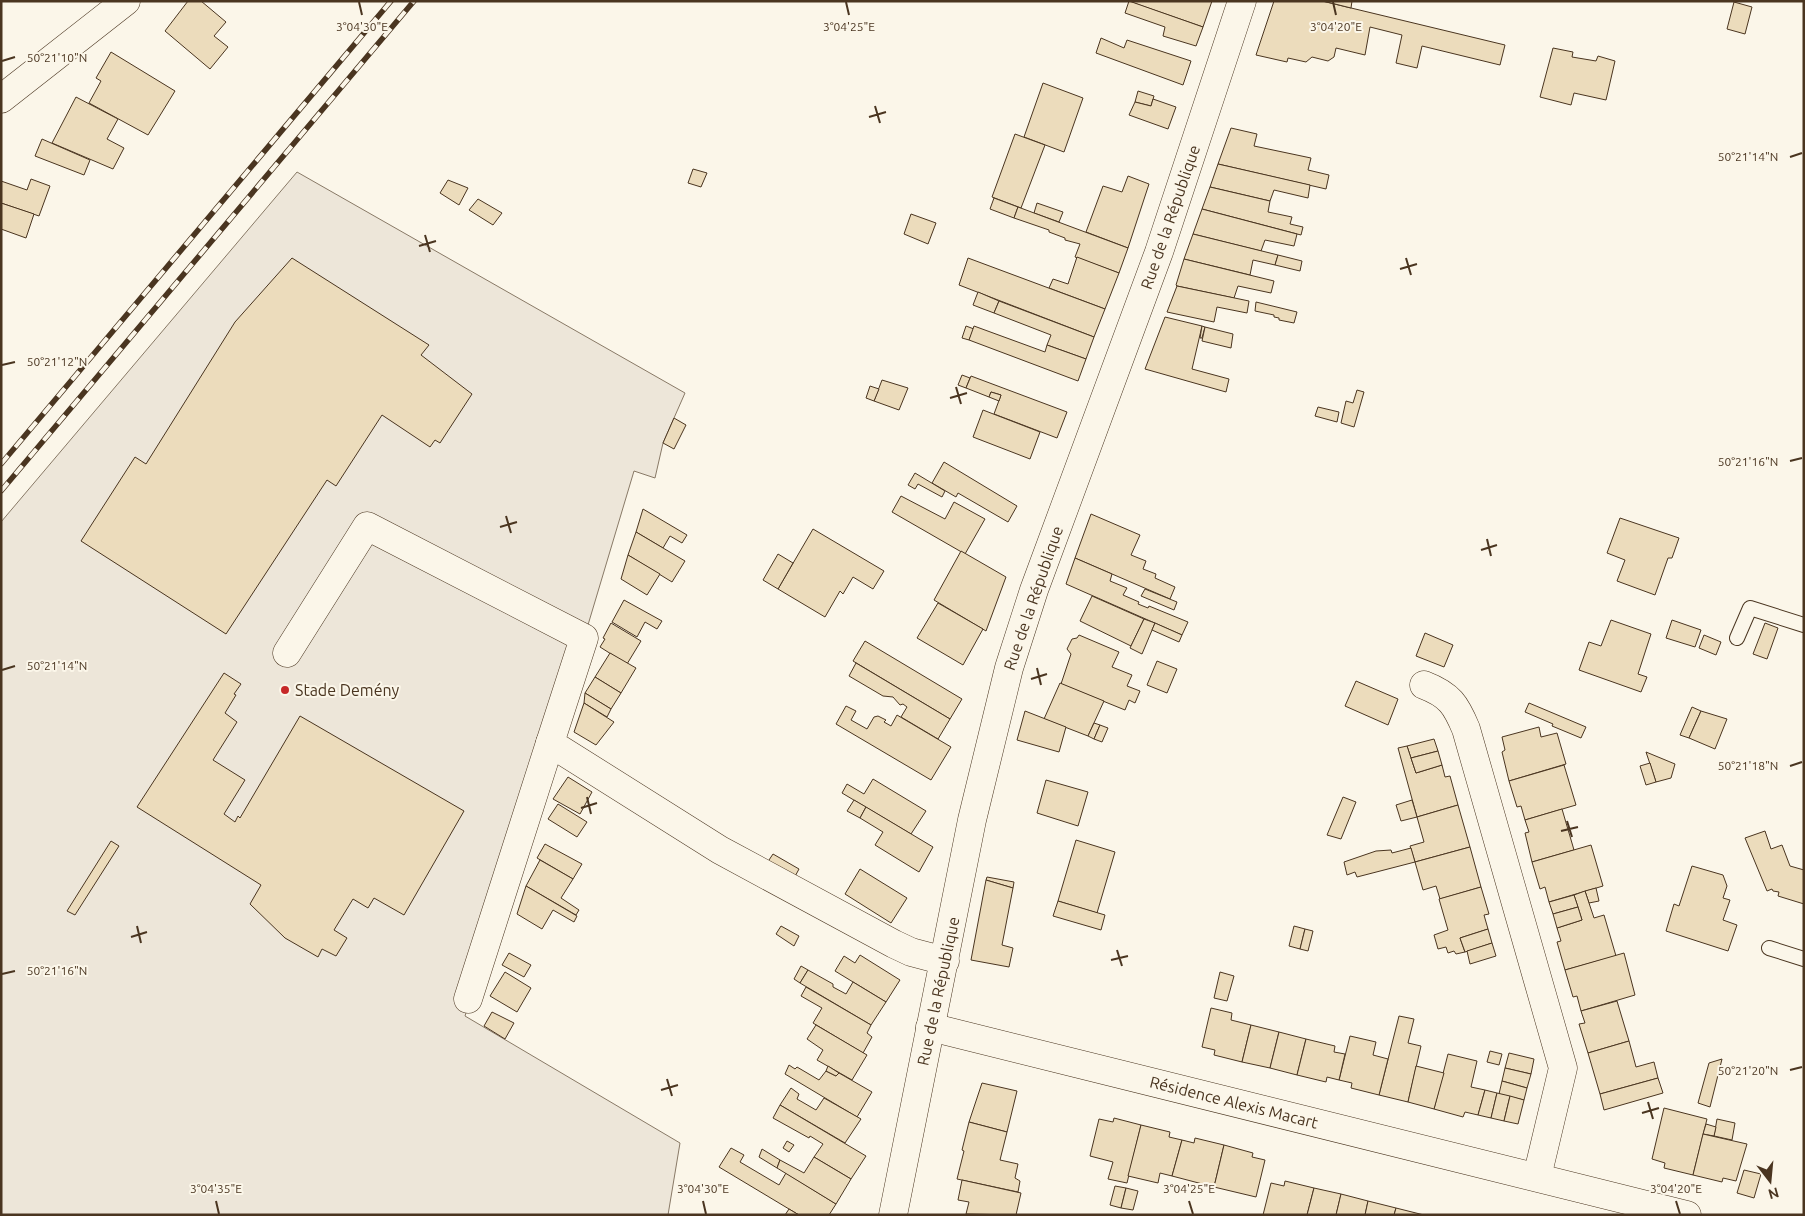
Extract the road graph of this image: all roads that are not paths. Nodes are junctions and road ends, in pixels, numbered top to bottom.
1 (126, 1) edge
2 (1242, 1) edge
3 (1, 99) edge
4 (1804, 625) edge
5 (1736, 638) dead end
6 (287, 653) dead end
7 (1424, 686) dead end
8 (550, 743) junction
9 (1769, 948) dead end
10 (1804, 959) edge
11 (945, 961) junction
12 (468, 999) dead end
13 (930, 1027) junction
14 (1537, 1177) junction
15 (893, 1215) edge
16 (1687, 1215) edge

1 - 3 street
2 - 11 street, Rue de la République
4 - 5 lane
6 - 8 street
7 - 14 street
8 - 11 street
8 - 12 street
9 - 10 lane
11 - 13 street, Rue de la République
13 - 14 street, Résidence Alexis Macart
13 - 15 street, Rue de la République
14 - 16 street, Résidence Alexis Macart

